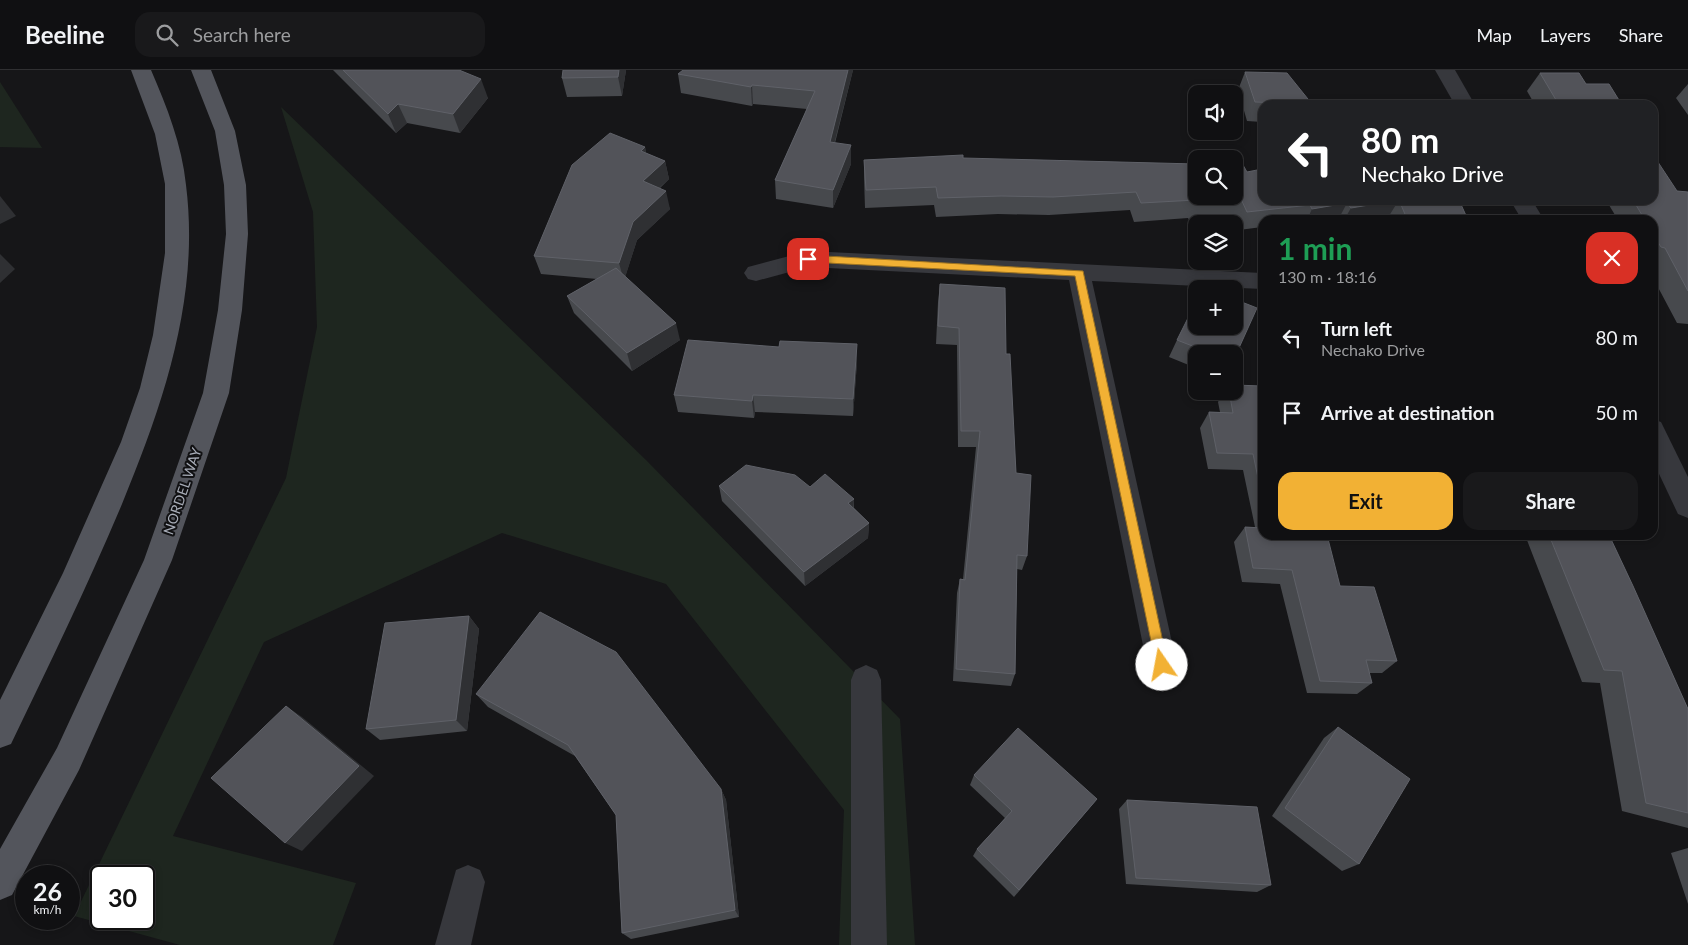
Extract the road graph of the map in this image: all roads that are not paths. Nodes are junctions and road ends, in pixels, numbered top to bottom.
1 (141, 70) edge
2 (201, 70) edge
3 (1445, 70) edge
4 (1462, 100) edge
5 (756, 272) dead end
6 (1079, 273) junction
7 (1258, 281) edge
8 (1658, 443) edge
9 (1688, 506) edge
10 (1162, 665) dead end
11 (866, 680) dead end
12 (0, 733) edge
13 (468, 882) dead end
14 (0, 884) edge
15 (453, 945) edge
16 (869, 945) edge

1 - 12 main road
2 - 14 main road, NORDEL WAY
3 - 4 street
5 - 6 street
6 - 7 street
6 - 10 street
8 - 9 street
11 - 16 street
13 - 15 street

